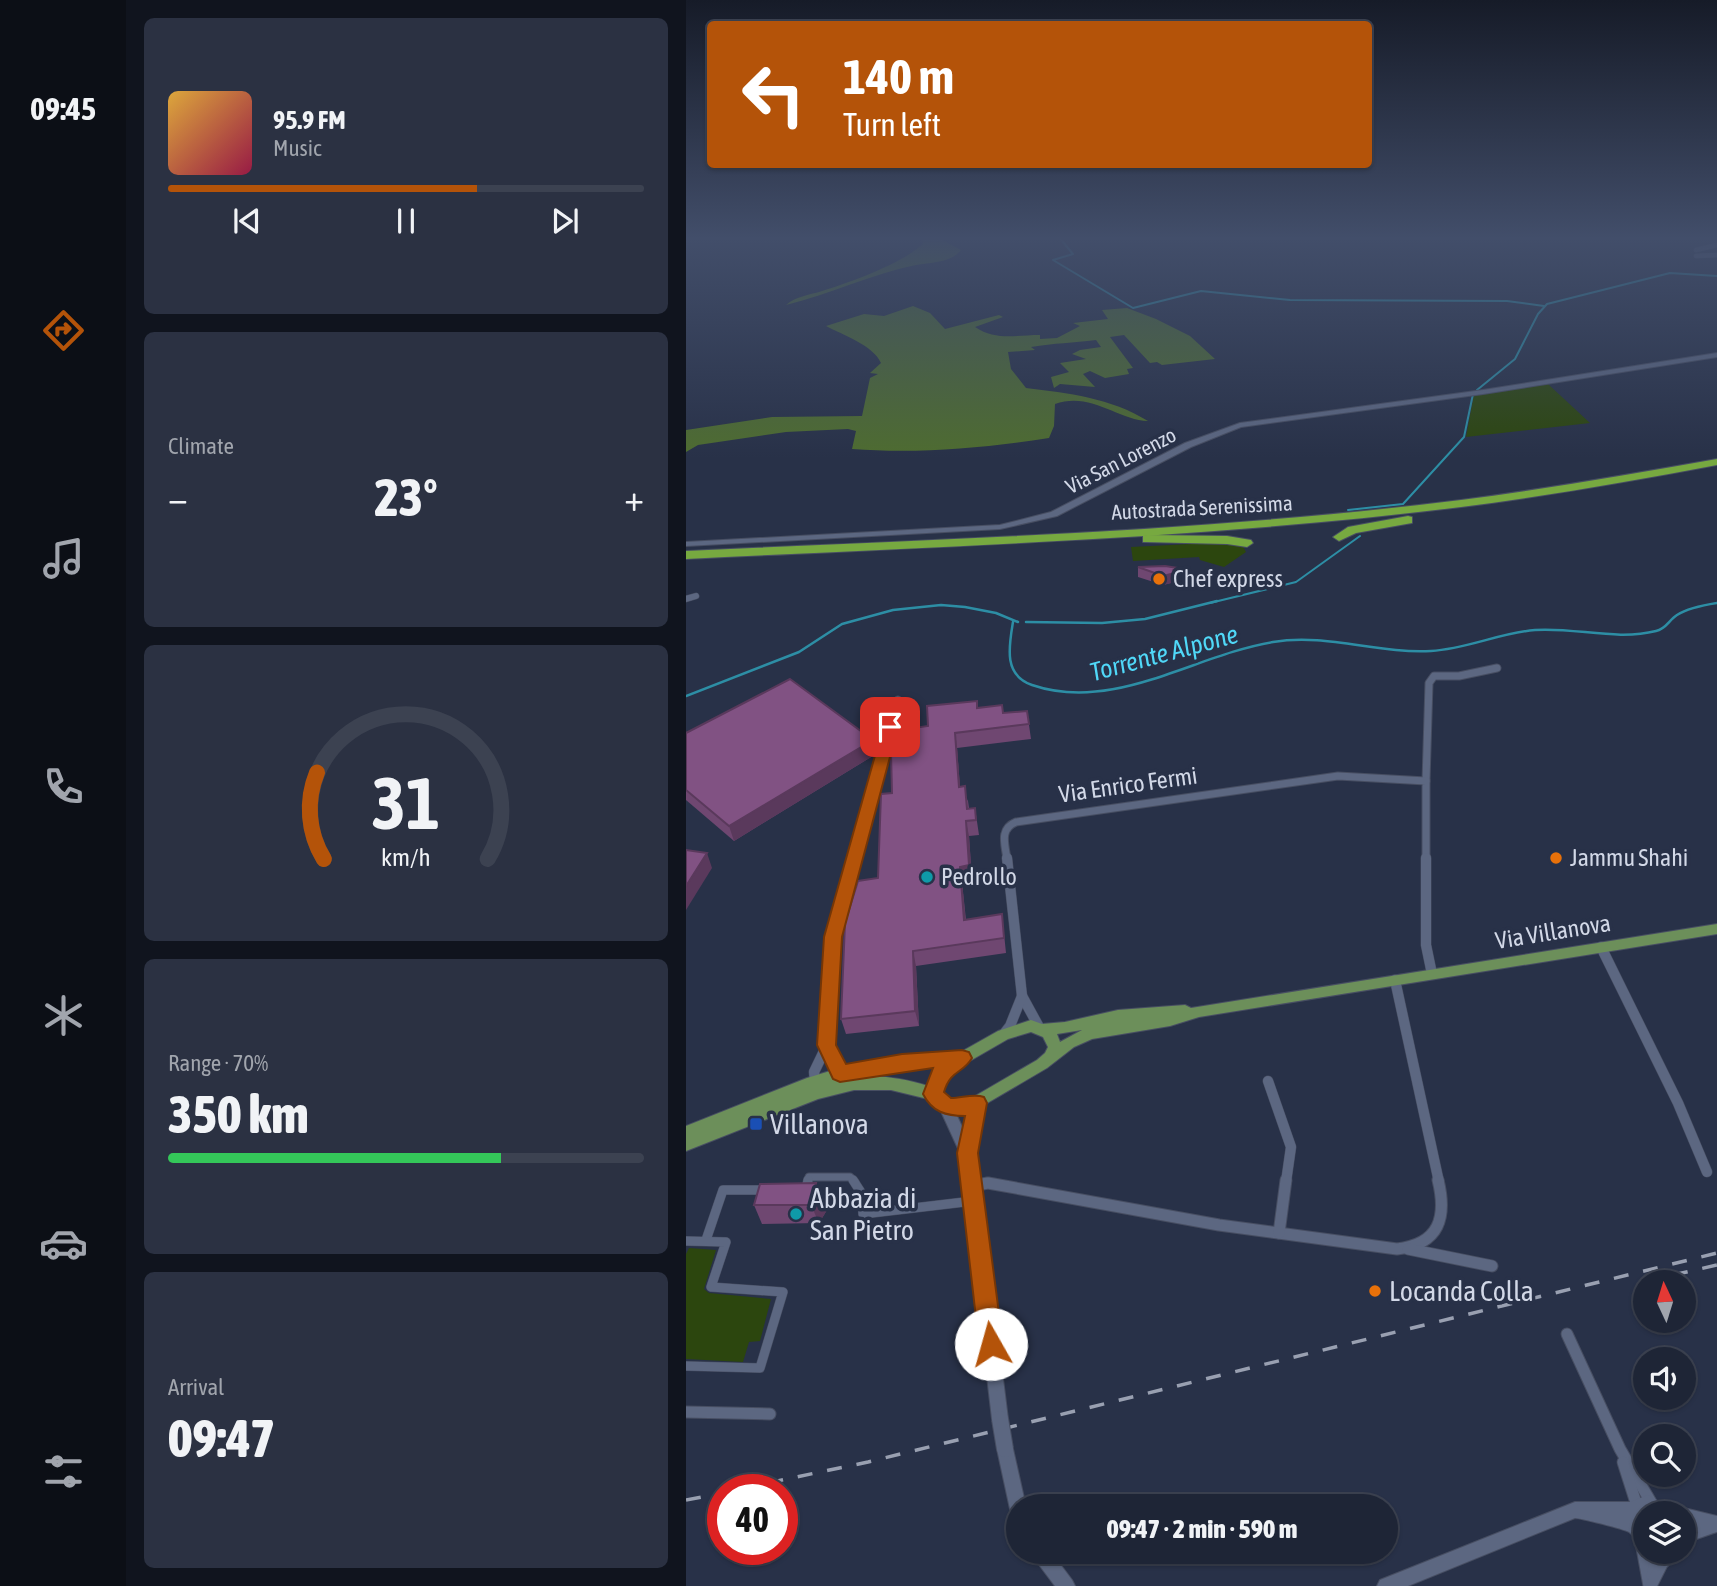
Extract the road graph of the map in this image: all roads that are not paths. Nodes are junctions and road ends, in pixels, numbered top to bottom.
1 (1717, 355) edge
2 (1717, 462) edge
3 (1717, 471) edge
4 (1409, 520) junction
5 (1339, 537) dead end
6 (1147, 539) junction
7 (1247, 543) dead end
8 (686, 544) edge
9 (686, 555) edge
10 (686, 564) edge
11 (696, 596) dead end
12 (686, 599) edge
13 (1497, 668) dead end
14 (898, 700) dead end
15 (1426, 781) junction
16 (1717, 929) edge
17 (1601, 947) junction
18 (1432, 974) junction
19 (1395, 980) junction
20 (1021, 996) junction
21 (1199, 1011) junction
22 (1041, 1028) junction
23 (1003, 1035) junction
24 (827, 1045) junction
25 (1051, 1057) junction
26 (962, 1058) junction
27 (840, 1073) junction
28 (1268, 1080) dead end
29 (815, 1082) junction
30 (933, 1094) junction
31 (977, 1103) junction
32 (946, 1107) junction
33 (686, 1133) edge
34 (686, 1144) edge
35 (968, 1153) junction
36 (1707, 1172) dead end
37 (778, 1191) edge
38 (792, 1191) edge
39 (972, 1194) junction
40 (1279, 1233) junction
41 (706, 1240) junction
42 (686, 1241) edge
43 (1408, 1249) junction
44 (1492, 1266) dead end
45 (1566, 1334) dead end
46 (686, 1366) edge
47 (686, 1412) edge
48 (770, 1415) dead end
49 (1015, 1494) edge
50 (1642, 1501) edge
51 (1633, 1515) edge
52 (1696, 1519) edge
53 (1717, 1525) edge
54 (1696, 1528) edge
55 (1696, 1533) edge
56 (1049, 1564) edge
57 (1650, 1564) edge
58 (1655, 1564) edge
59 (1662, 1564) edge
60 (1066, 1586) edge
61 (1386, 1586) edge
62 (1650, 1586) edge

1 - 8 street, Via San Lorenzo
2 - 9 highway, Autostrada Serenissima
3 - 4 highway, Autostrada Serenissima
4 - 5 highway
4 - 6 highway, Autostrada Serenissima
6 - 7 highway
6 - 10 highway, Autostrada Serenissima
11 - 12 street
13 - 15 street
14 - 24 street
15 - 18 street
15 - 20 street, Via Enrico Fermi
16 - 17 main road, Via Villanova
17 - 18 main road, Via Villanova
17 - 36 street
18 - 19 main road, Via Villanova
19 - 21 main road, Via Villanova
19 - 43 street
20 - 22 street, Via Enrico Fermi
20 - 23 street, Via Enrico Fermi
21 - 22 main road, Via Villanova
21 - 25 main road, Via Villanova
22 - 23 main road
22 - 25 main road
23 - 26 main road
24 - 27 street
24 - 29 street
25 - 31 main road, Via Villanova
26 - 27 main road
26 - 30 main road
27 - 29 main road
28 - 40 street
29 - 33 main road
30 - 32 main road
30 - 34 main road
31 - 32 main road
31 - 35 street
32 - 35 street
35 - 39 street
37 - 41 street
38 - 39 street
39 - 40 street
39 - 49 street, bridge
40 - 43 street
41 - 42 street
41 - 46 street
43 - 44 street
45 - 50 street
47 - 48 street
51 - 61 street
52 - 53 street
53 - 54 street
53 - 55 street
56 - 60 street
57 - 62 street
58 - 62 street
59 - 62 street

